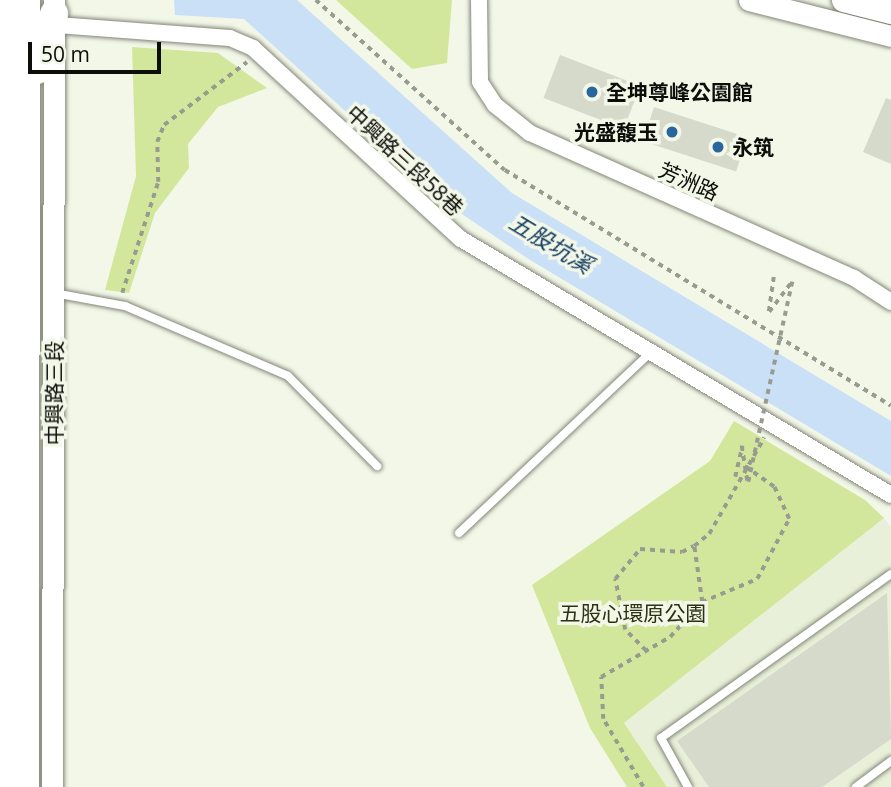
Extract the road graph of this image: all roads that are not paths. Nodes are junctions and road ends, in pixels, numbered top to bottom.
1 (479, 0) edge
2 (748, 0) edge
3 (844, 0) edge
4 (12, 5) edge
5 (55, 11) edge
6 (891, 12) edge
7 (891, 36) edge
8 (1, 247) edge
9 (45, 291) junction
10 (891, 302) edge
11 (653, 349) junction
12 (377, 466) dead end
13 (891, 495) edge
14 (459, 533) dead end
15 (891, 575) edge
16 (891, 761) edge
17 (6, 787) edge
18 (25, 787) edge
19 (39, 787) edge
20 (52, 787) edge
21 (688, 787) edge
22 (856, 787) edge

1 - 10 street, 芳洲路
2 - 7 main road
3 - 6 main road
4 - 8 main road
4 - 18 highway
5 - 9 highway
5 - 11 street, 中興路三段58巷
8 - 17 main road
9 - 12 lane
9 - 19 highway
9 - 20 main road, 中興路三段
11 - 13 street, 中興路三段58巷
11 - 14 lane
15 - 21 lane
16 - 22 lane

